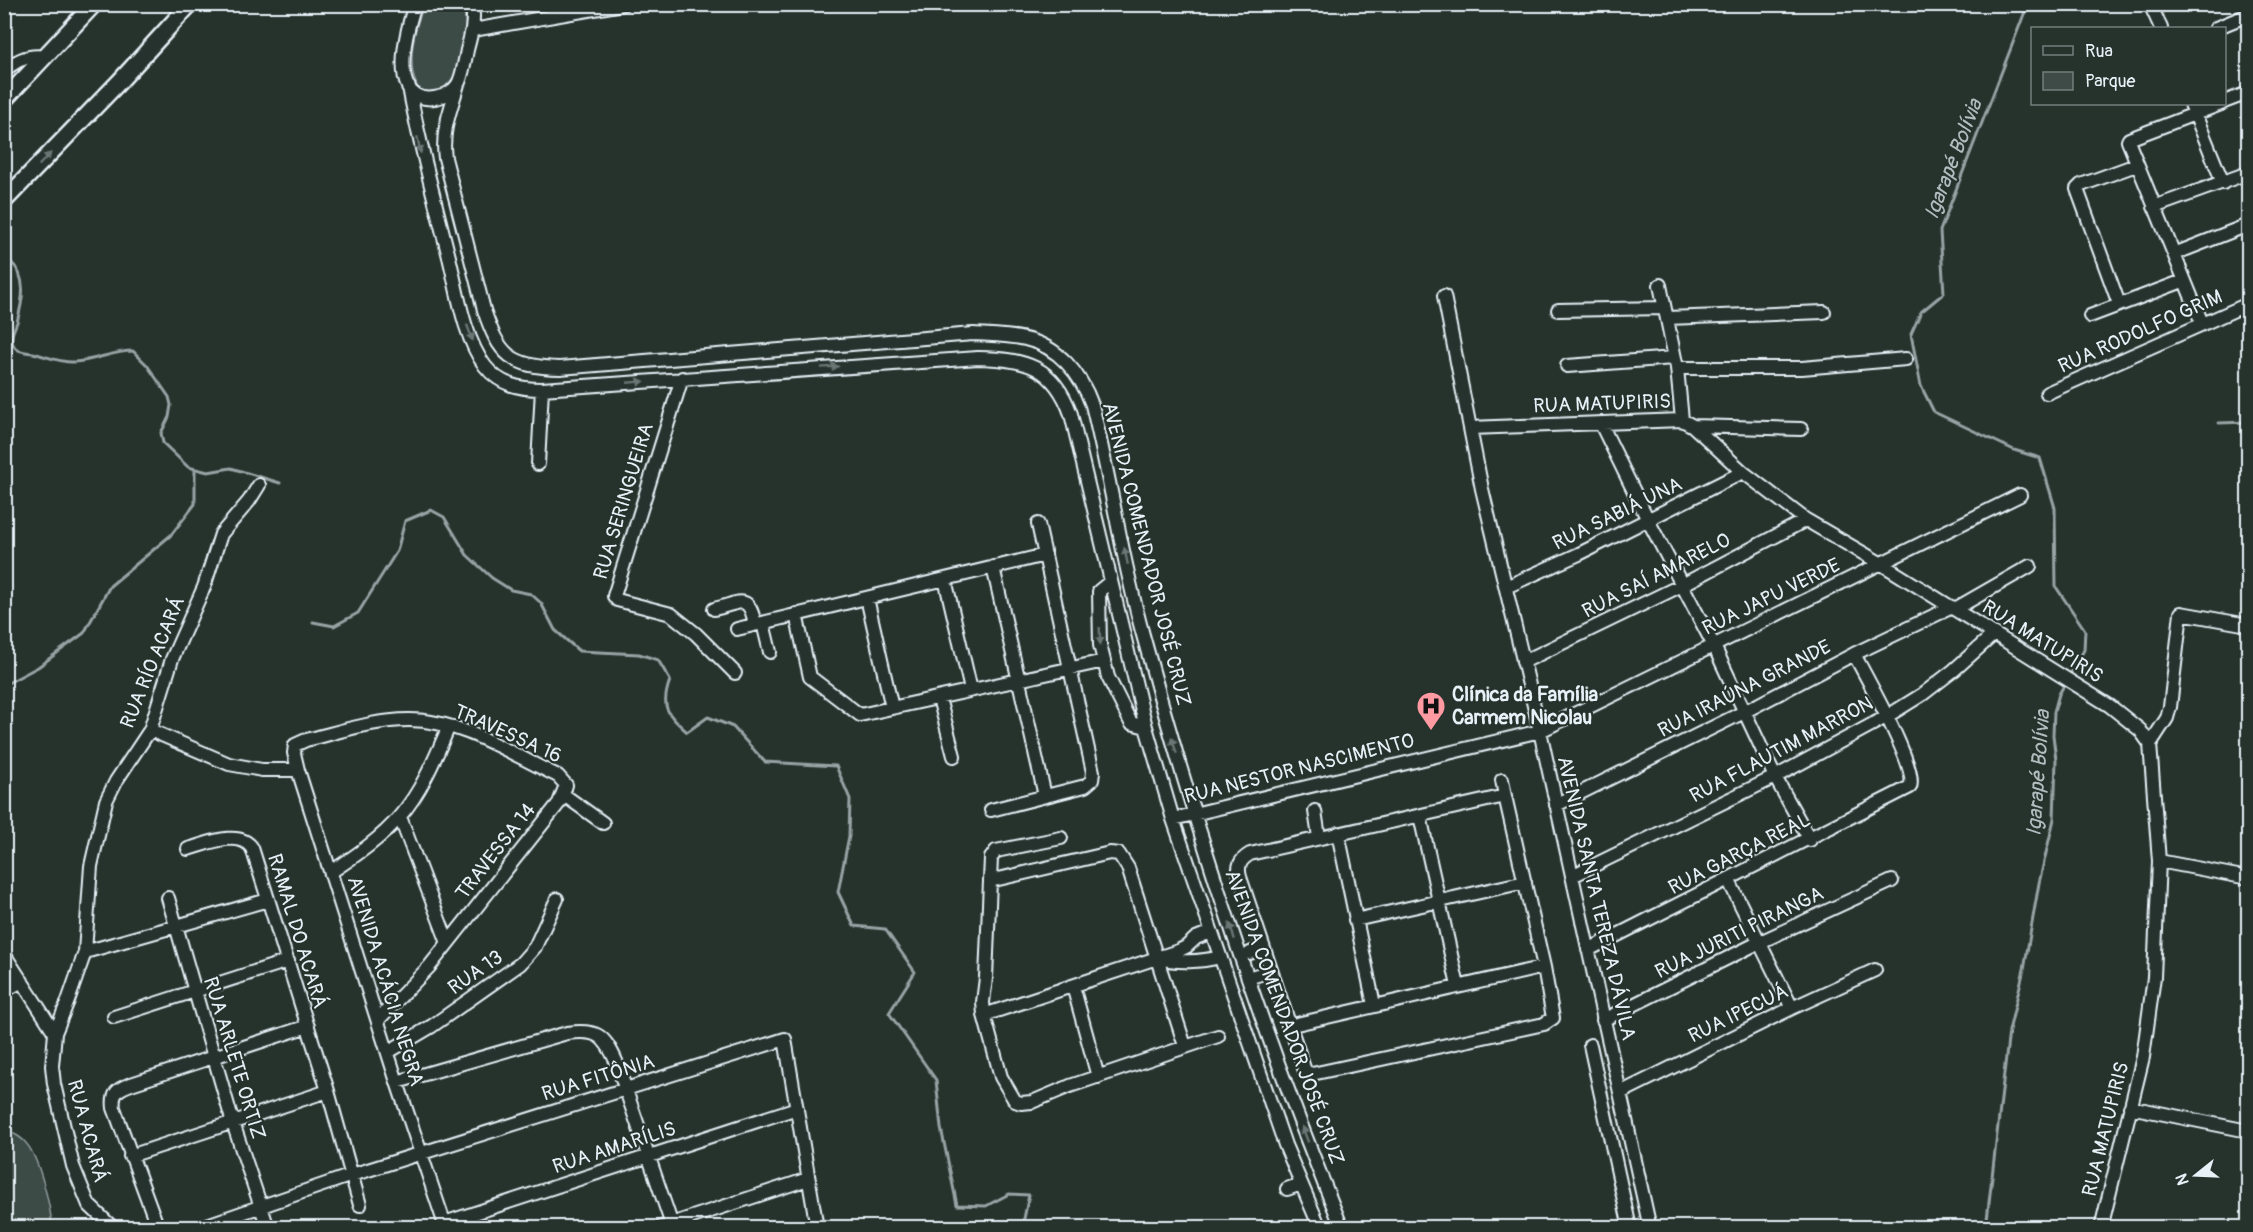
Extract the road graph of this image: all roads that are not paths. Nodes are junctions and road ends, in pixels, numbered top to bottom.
1 (94, 4) edge
2 (190, 4) edge
3 (415, 4) edge
4 (472, 4) edge
5 (623, 4) edge
6 (2150, 4) edge
7 (2248, 15) edge
8 (2161, 27) edge
9 (2218, 27) edge
10 (472, 30) junction
11 (45, 57) junction
12 (4, 71) edge
13 (458, 84) junction
14 (409, 87) junction
15 (2248, 93) edge
16 (4, 100) edge
17 (2226, 102) edge
18 (2213, 105) edge
19 (2193, 109) edge
20 (2136, 165) junction
21 (2248, 173) edge
22 (2223, 183) junction
23 (4, 201) edge
24 (2154, 207) junction
25 (2248, 225) edge
26 (2174, 254) junction
27 (2183, 281) junction
28 (1660, 285) dead end
29 (1444, 296) dead end
30 (2119, 304) junction
31 (2248, 304) edge
32 (1558, 310) dead end
33 (1824, 312) dead end
34 (1665, 313) junction
35 (2090, 316) dead end
36 (2202, 323) junction
37 (1906, 359) dead end
38 (1676, 363) junction
39 (1567, 366) dead end
40 (682, 378) junction
41 (542, 389) junction
42 (2048, 393) dead end
43 (1601, 423) junction
44 (1687, 423) junction
45 (1470, 428) junction
46 (1801, 429) dead end
47 (538, 464) dead end
48 (1743, 472) junction
49 (259, 485) dead end
50 (2020, 495) dead end
51 (1648, 520) junction
52 (1806, 520) junction
53 (1038, 524) dead end
54 (1045, 555) junction
55 (1880, 563) junction
56 (2030, 566) dead end
57 (993, 567) junction
58 (945, 579) junction
59 (1110, 582) junction
60 (1682, 585) junction
61 (1506, 587) junction
62 (867, 598) junction
63 (1953, 608) junction
64 (714, 609) dead end
65 (796, 614) junction
66 (759, 623) junction
67 (2248, 625) edge
68 (737, 629) dead end
69 (1994, 634) junction
70 (1714, 646) junction
71 (770, 652) dead end
72 (1854, 654) junction
73 (1104, 661) junction
74 (1523, 662) junction
75 (1070, 668) junction
76 (735, 674) dead end
77 (1019, 680) junction
78 (971, 690) junction
79 (939, 698) junction
80 (892, 708) junction
81 (1744, 712) junction
82 (1886, 717) junction
83 (449, 726) junction
84 (1146, 727) junction
85 (150, 730) junction
86 (1540, 731) junction
87 (2150, 744) junction
88 (295, 745) joint
89 (954, 756) dead end
90 (298, 770) junction
91 (1775, 777) junction
92 (1502, 780) dead end
93 (564, 795) junction
94 (1045, 796) junction
95 (1504, 796) junction
96 (1556, 806) junction
97 (991, 810) dead end
98 (1315, 811) dead end
99 (1194, 814) junction
100 (1420, 816) junction
101 (400, 817) junction
102 (1173, 819) junction
103 (603, 823) dead end
104 (1338, 833) junction
105 (1319, 837) junction
106 (1061, 838) dead end
107 (1810, 840) junction
108 (188, 849) dead end
109 (2159, 861) junction
110 (331, 872) junction
111 (1572, 876) junction
112 (2248, 878) edge
113 (1729, 880) junction
114 (990, 881) junction
115 (1892, 881) dead end
116 (1525, 882) junction
117 (168, 898) dead end
118 (557, 899) dead end
119 (268, 900) junction
120 (1439, 901) junction
121 (1355, 920) junction
122 (176, 927) junction
123 (1211, 932) junction
124 (448, 943) junction
125 (1758, 943) junction
126 (1263, 948) junction
127 (1588, 950) junction
128 (85, 952) junction
129 (1250, 953) dead end
130 (4, 954) edge
131 (1220, 957) junction
132 (1157, 958) junction
133 (288, 961) junction
134 (1544, 967) junction
135 (1270, 970) junction
136 (1875, 970) dead end
137 (1248, 978) junction
138 (22, 981) junction
139 (1073, 986) junction
140 (1458, 986) junction
141 (4, 990) edge
142 (195, 992) junction
143 (1374, 1005) junction
144 (1792, 1008) junction
145 (984, 1015) junction
146 (114, 1017) dead end
147 (378, 1020) junction
148 (1603, 1020) junction
149 (308, 1026) junction
150 (1288, 1026) junction
151 (55, 1033) junction
152 (1218, 1036) dead end
153 (1590, 1045) dead end
154 (1185, 1046) junction
155 (388, 1052) junction
156 (214, 1056) junction
157 (1098, 1077) junction
158 (397, 1082) junction
159 (627, 1089) junction
160 (328, 1092) junction
161 (1620, 1093) junction
162 (2130, 1107) junction
163 (797, 1108) junction
164 (233, 1123) junction
165 (2248, 1131) edge
166 (422, 1154) junction
167 (130, 1156) junction
168 (650, 1156) junction
169 (352, 1175) junction
170 (808, 1179) junction
171 (1301, 1184) junction
172 (1287, 1189) dead end
173 (360, 1205) dead end
174 (261, 1206) junction
175 (445, 1225) edge
176 (672, 1225) edge
177 (114, 1227) edge
178 (158, 1227) edge
179 (198, 1227) edge
180 (268, 1227) edge
181 (659, 1227) edge
182 (817, 1227) edge
183 (1320, 1227) edge
184 (1342, 1227) edge
185 (1630, 1227) edge
186 (1650, 1227) edge
187 (2101, 1227) edge

1 - 11 main road
23 -> 2 main road
3 - 14 street, AVENIDA COMENDADOR JOSÉ CRUZ
4 - 10 street, AVENIDA COMENDADOR JOSÉ CRUZ
5 - 10 street
6 - 8 street
7 - 9 street
10 - 13 street, AVENIDA COMENDADOR JOSÉ CRUZ
11 - 12 street
11 - 16 main road
13 - 14 street
99 -> 13 street, AVENIDA COMENDADOR JOSÉ CRUZ
14 -> 41 street, AVENIDA COMENDADOR JOSÉ CRUZ
15 - 17 street
18 - 19 street
19 - 20 street
19 - 22 street
20 - 24 street
20 - 30 street
21 - 22 street
22 - 24 street
24 - 26 street
25 - 26 street
26 - 27 street
27 - 30 street
27 - 36 street
28 - 34 street
29 - 45 street, AVENIDA SANTA TEREZA DÁVILA
30 - 35 street
31 - 36 street, RUA RODOLFO GRIM
32 - 34 street
33 - 34 street
34 - 38 street
36 - 42 street, RUA RODOLFO GRIM
37 - 38 street
38 - 39 street
38 - 44 street
41 -> 40 street, AVENIDA COMENDADOR JOSÉ CRUZ
40 -> 59 street, AVENIDA COMENDADOR JOSÉ CRUZ
40 - 76 street, RUA SERINGUEIRA
41 - 47 street
43 - 44 street, RUA MATUPIRIS
43 - 45 street, RUA MATUPIRIS
43 - 51 street
44 - 46 street
44 - 48 street, RUA MATUPIRIS
45 - 61 street, AVENIDA SANTA TEREZA DÁVILA
48 - 51 street, RUA SABIÁ UNA
48 - 52 street, RUA MATUPIRIS
49 - 85 street, RUA RÍO ACARÁ
50 - 55 street, RUA JAPU VERDE
51 - 60 street
51 - 61 street, RUA SABIÁ UNA
52 - 55 street, RUA MATUPIRIS
52 - 60 street, RUA SAÍ AMARELO
53 - 54 street
54 - 57 street
54 - 75 street
55 - 63 street, RUA MATUPIRIS
55 - 70 street, RUA JAPU VERDE
56 - 63 street, RUA IRAÚNA GRANDE
57 - 58 street
57 - 77 street
58 - 62 street
58 - 78 street
59 -> 73 street
59 - 84 street, AVENIDA COMENDADOR JOSÉ CRUZ
60 - 70 street
60 - 74 street, RUA SAÍ AMARELO
61 - 74 street, AVENIDA SANTA TEREZA DÁVILA
62 - 65 street
62 - 80 street
63 - 69 street, RUA MATUPIRIS
63 - 72 street, RUA IRAÚNA GRANDE
64 - 66 street
65 - 66 street
65 - 80 street
66 - 68 street
66 - 71 street
67 - 87 street
69 - 82 street, RUA FLAUTIM MARRON
69 - 87 street, RUA MATUPIRIS
70 - 81 street
70 - 86 street, RUA JAPU VERDE
72 - 81 street, RUA IRAÚNA GRANDE
72 - 82 street
73 - 75 street
73 - 84 street
74 - 86 street, AVENIDA SANTA TEREZA DÁVILA
75 - 77 street
75 - 94 street
77 - 78 street
77 - 94 street
78 - 79 street
79 - 80 street
79 - 89 street
81 - 91 street
81 - 96 street, RUA IRAÚNA GRANDE
82 - 91 street, RUA FLAUTIM MARRON
82 - 107 street, RUA GARÇA REAL
83 - 88 street, TRAVESSA 16
83 - 93 street, TRAVESSA 16
83 - 101 street
84 - 102 street, AVENIDA COMENDADOR JOSÉ CRUZ
85 - 90 street
85 - 128 street, RUA RÍO ACARÁ
86 - 96 street, AVENIDA SANTA TEREZA DÁVILA
86 - 99 street, RUA NESTOR NASCIMENTO
87 - 109 street, RUA MATUPIRIS
88 - 90 street, AVENIDA ACÁCIA NEGRA
90 - 110 street, AVENIDA ACÁCIA NEGRA
91 - 107 street
91 - 111 street, RUA FLAUTIM MARRON
92 - 95 street
93 - 103 street
93 - 124 street, TRAVESSA 14
94 - 97 street
95 - 100 street
95 - 116 street
96 - 111 street, AVENIDA SANTA TEREZA DÁVILA
98 - 105 street
99 - 102 street, RUA NESTOR NASCIMENTO
137 -> 99 street, AVENIDA COMENDADOR JOSÉ CRUZ
100 - 104 street
100 - 120 street
101 - 110 street
101 - 124 street, TRAVESSA 14
102 - 123 street, AVENIDA COMENDADOR JOSÉ CRUZ
104 - 105 street
104 - 121 street
105 - 126 street
106 - 114 street
107 - 113 street, RUA GARÇA REAL
108 - 119 street, RAMAL DO ACARÁ
109 - 112 street
109 - 162 street, RUA MATUPIRIS
110 - 147 street, AVENIDA ACÁCIA NEGRA
111 - 127 street, AVENIDA SANTA TEREZA DÁVILA
113 - 125 street
113 - 127 street, RUA GARÇA REAL
114 - 132 street
114 - 145 street
115 - 125 street, RUA JURITI PIRANGA
116 - 120 street
116 - 134 street
117 - 122 street, RUA ARLETE ORTIZ
118 - 155 street, RUA 13
119 - 122 street
119 - 133 street, RAMAL DO ACARÁ
120 - 121 street
120 - 140 street
121 - 143 street
122 - 128 street
122 - 142 street, RUA ARLETE ORTIZ
123 - 131 street, AVENIDA COMENDADOR JOSÉ CRUZ
123 - 132 street
124 - 147 street, TRAVESSA 14
125 - 144 street
125 - 148 street, RUA JURITI PIRANGA
126 - 129 street
126 - 135 street
127 - 148 street, AVENIDA SANTA TEREZA DÁVILA
128 - 151 street, RUA RÍO ACARÁ
130 - 138 street
131 - 132 street
131 - 171 street, AVENIDA COMENDADOR JOSÉ CRUZ
132 - 139 street
132 - 154 street
133 - 142 street
133 - 149 street, RAMAL DO ACARÁ
134 - 140 street
134 - 150 street
135 - 137 street
135 - 150 street
136 - 144 street, RUA IPECUÁ
184 -> 137 street, AVENIDA COMENDADOR JOSÉ CRUZ
138 - 141 street
138 - 151 street
139 - 145 street
139 - 157 street
140 - 143 street
142 - 146 street
142 - 156 street, RUA ARLETE ORTIZ
143 - 150 street
144 - 161 street, RUA IPECUÁ
145 - 157 street
147 - 155 street, AVENIDA ACÁCIA NEGRA
148 - 161 street, AVENIDA SANTA TEREZA DÁVILA
149 - 156 street
149 - 160 street, RAMAL DO ACARÁ
151 - 177 street, RUA ACARÁ
152 - 154 street
153 - 185 street
154 - 157 street
155 - 158 street, AVENIDA ACÁCIA NEGRA
156 - 164 street, RUA ARLETE ORTIZ
156 - 167 street
158 - 159 street
158 - 166 street, AVENIDA ACÁCIA NEGRA
159 - 163 street, RUA FITÔNIA
159 - 166 street, RUA FITÔNIA
159 - 168 street
160 - 164 street
160 - 169 street, RAMAL DO ACARÁ
161 - 186 street, AVENIDA SANTA TEREZA DÁVILA
162 - 165 street
162 - 187 street, RUA MATUPIRIS
163 - 168 street, RUA AMARÍLIS
163 - 170 street
164 - 167 street
164 - 174 street, RUA ARLETE ORTIZ
166 - 169 street, RUA FITÔNIA
166 - 175 street, AVENIDA ACÁCIA NEGRA
167 - 178 street
168 - 175 street, RUA AMARÍLIS
168 - 176 street
169 - 173 street
169 - 174 street, RUA FITÔNIA
170 - 176 street
170 - 182 street
171 - 172 street
171 - 183 street, AVENIDA COMENDADOR JOSÉ CRUZ
174 - 179 street
174 - 180 street, RUA ARLETE ORTIZ
176 - 181 street

